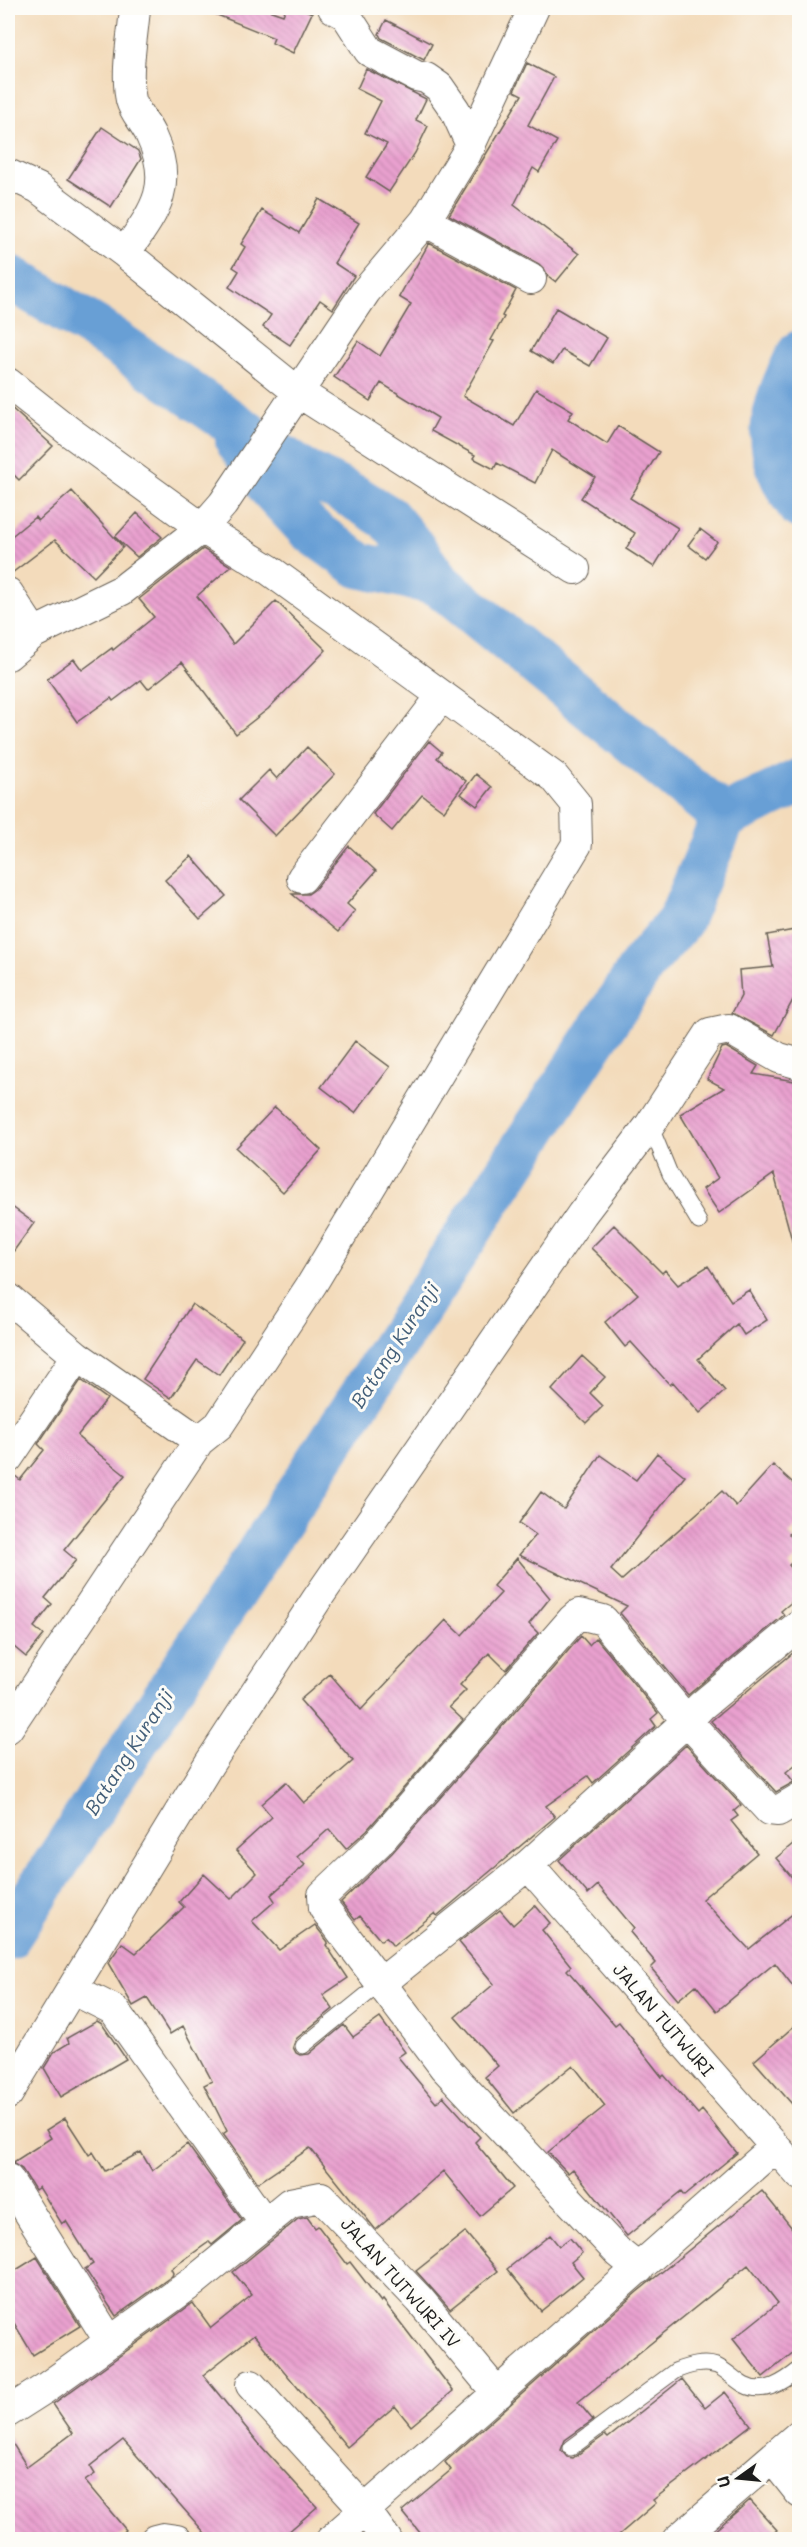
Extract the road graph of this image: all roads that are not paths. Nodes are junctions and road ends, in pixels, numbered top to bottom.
1 (135, 8) edge
2 (333, 8) edge
3 (534, 8) edge
4 (471, 145) junction
5 (8, 174) edge
6 (425, 221) junction
7 (124, 253) junction
8 (531, 279) dead end
9 (8, 383) edge
10 (294, 400) junction
11 (202, 528) junction
12 (574, 569) dead end
13 (8, 593) edge
14 (34, 633) junction
15 (8, 655) edge
16 (441, 697) junction
17 (302, 878) dead end
18 (800, 1064) edge
19 (650, 1125) junction
20 (699, 1222) dead end
21 (8, 1298) edge
22 (77, 1356) junction
23 (199, 1441) junction
24 (8, 1458) edge
25 (800, 1624) edge
26 (687, 1721) junction
27 (8, 1728) edge
28 (800, 1798) edge
29 (528, 1865) junction
30 (381, 1983) junction
31 (72, 1989) junction
32 (303, 2046) dead end
33 (8, 2094) edge
34 (774, 2148) junction
35 (800, 2175) edge
36 (9, 2179) edge
37 (264, 2222) junction
38 (639, 2270) junction
39 (110, 2342) junction
40 (800, 2369) edge
41 (251, 2385) dead end
42 (498, 2394) junction
43 (8, 2412) edge
44 (800, 2434) edge
45 (571, 2448) dead end
46 (773, 2459) junction
47 (800, 2493) edge
48 (365, 2510) junction
49 (155, 2540) edge
50 (177, 2540) edge
51 (331, 2540) edge
52 (387, 2540) edge
53 (677, 2540) edge

1 - 7 street
2 - 4 street
3 - 4 street
4 - 6 street
5 - 7 street
6 - 8 street
6 - 10 street
7 - 10 street
9 - 11 street
10 - 11 street
10 - 12 street
11 - 14 street
11 - 16 street
13 - 14 street
14 - 15 street
16 - 17 street
16 - 23 street
18 - 19 street
19 - 20 lane
19 - 31 street
21 - 22 street
22 - 23 street
22 - 24 street
23 - 27 street
25 - 26 street
26 - 28 street
26 - 29 street
26 - 30 street
29 - 30 street
29 - 34 street, JALAN TUTWURI
30 - 32 lane
30 - 38 street
31 - 33 street
31 - 37 street
34 - 35 street, JALAN TUTWURI
34 - 38 street
36 - 39 street
37 - 39 street
37 - 42 street, JALAN TUTWURI IV
38 - 42 street
39 - 43 street
40 - 45 lane
41 - 48 street
42 - 48 street
44 - 46 street
46 - 47 street
46 - 53 street
48 - 51 street
48 - 52 street
49 - 50 street

